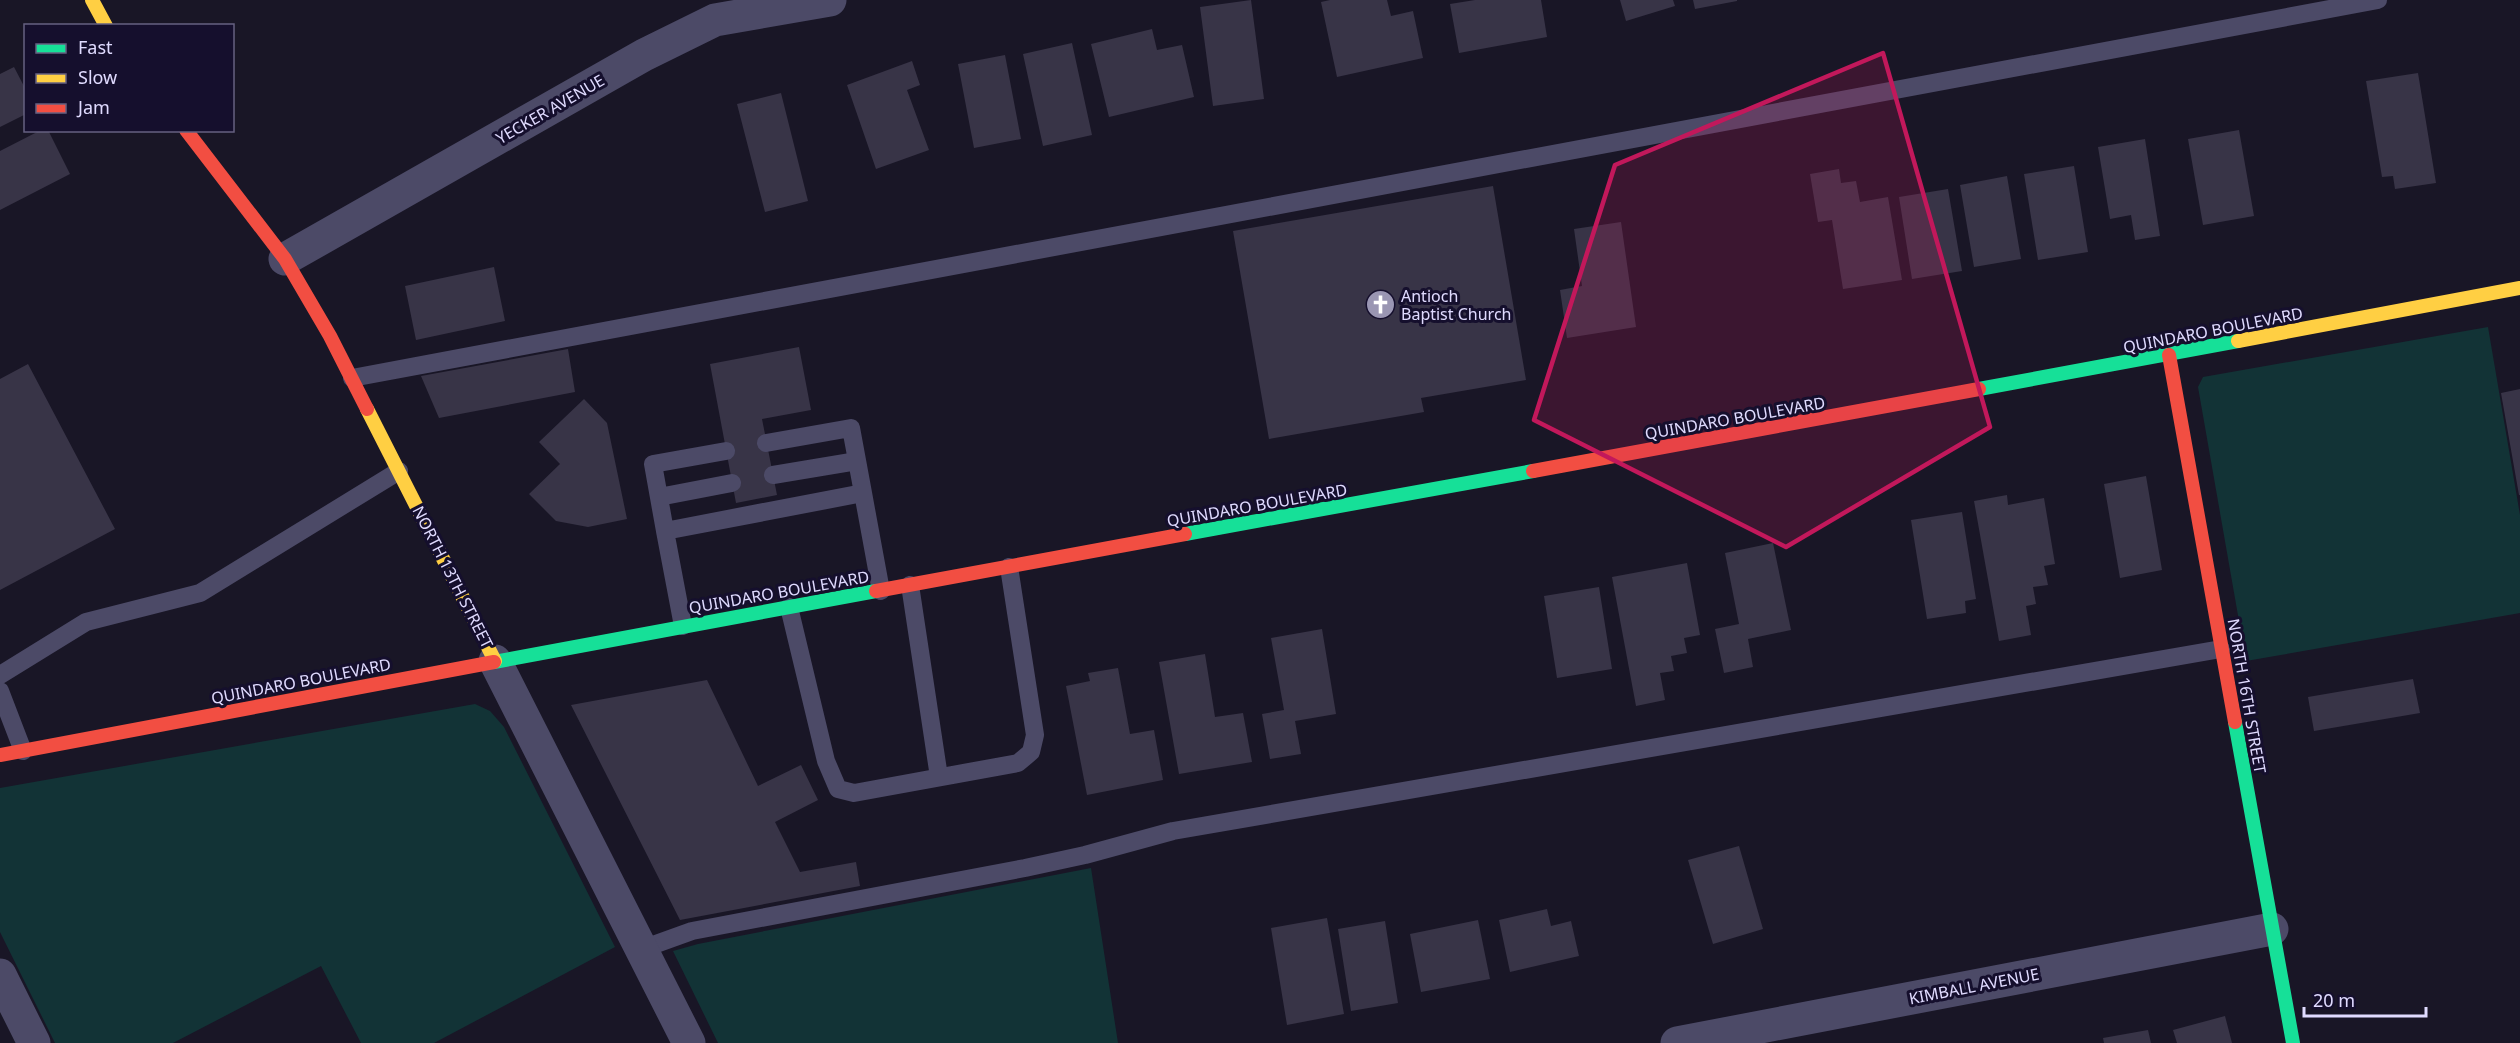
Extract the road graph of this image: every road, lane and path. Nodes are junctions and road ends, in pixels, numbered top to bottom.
1 (92, 0) edge
2 (830, 0) edge
3 (2378, 0) edge
4 (105, 24) edge
5 (188, 132) edge
6 (285, 259) junction
7 (2520, 288) edge
8 (2169, 355) junction
9 (352, 378) junction
10 (766, 443) dead end
11 (726, 451) dead end
12 (857, 461) junction
13 (399, 471) junction
14 (773, 475) dead end
15 (732, 483) dead end
16 (863, 493) junction
17 (659, 497) junction
18 (665, 531) junction
19 (1010, 567) junction
20 (910, 585) junction
21 (881, 591) junction
22 (789, 607) junction
23 (683, 626) junction
24 (2221, 649) junction
25 (495, 661) junction
26 (0, 675) edge
27 (0, 691) edge
28 (23, 751) junction
29 (0, 755) edge
30 (939, 777) junction
31 (2272, 929) junction
32 (642, 949) junction
33 (0, 975) edge
34 (34, 1043) edge
35 (689, 1043) edge
36 (1677, 1043) edge
37 (2293, 1043) edge

1 - 4 main road
2 - 6 street, YECKER AVENUE
3 - 9 lane
5 - 6 main road, NORTH 13TH STREET
6 - 9 main road, NORTH 13TH STREET
7 - 8 main road, QUINDARO BOULEVARD
8 - 19 main road, QUINDARO BOULEVARD
8 - 24 main road, NORTH 16TH STREET
9 - 13 main road, NORTH 13TH STREET
10 - 12 lane
11 - 17 lane
12 - 14 lane
12 - 16 lane
13 - 25 main road, NORTH 13TH STREET
13 - 26 lane
15 - 17 lane
16 - 18 lane
16 - 21 lane
17 - 18 lane
18 - 23 lane
19 - 20 main road, QUINDARO BOULEVARD
19 - 30 lane
20 - 21 main road, QUINDARO BOULEVARD
20 - 30 lane
21 - 22 main road, QUINDARO BOULEVARD
22 - 23 main road, QUINDARO BOULEVARD
22 - 30 lane
23 - 25 main road, QUINDARO BOULEVARD
24 - 31 main road, NORTH 16TH STREET
24 - 32 lane
25 - 28 main road, QUINDARO BOULEVARD
25 - 32 street, NORTH 13TH STREET
27 - 28 lane
28 - 29 main road, QUINDARO BOULEVARD
31 - 36 street, KIMBALL AVENUE
31 - 37 main road, NORTH 16TH STREET
32 - 35 street, NORTH 13TH STREET
33 - 34 street

